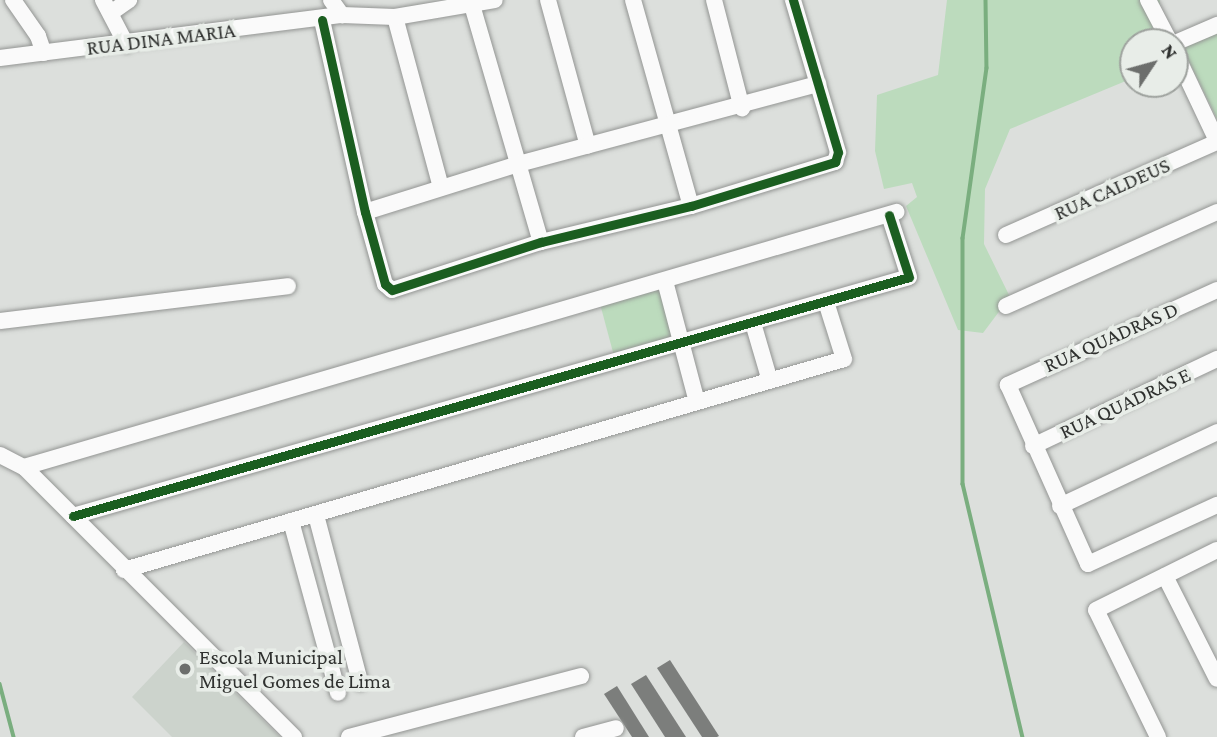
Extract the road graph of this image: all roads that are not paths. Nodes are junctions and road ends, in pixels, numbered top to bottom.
1 (13, 0) edge
2 (129, 0) edge
3 (331, 0) edge
4 (495, 0) edge
5 (548, 0) edge
6 (634, 0) edge
7 (714, 0) edge
8 (793, 0) edge
9 (1148, 0) edge
10 (472, 5) junction
11 (107, 6) edge
12 (342, 15) junction
13 (395, 17) junction
14 (322, 20) junction
15 (1217, 25) edge
16 (1164, 28) edge
17 (1189, 36) edge
18 (126, 44) junction
19 (44, 54) junction
20 (0, 58) edge
21 (1189, 82) edge
22 (818, 84) junction
23 (742, 108) junction
24 (670, 125) junction
25 (1217, 142) edge
26 (589, 146) junction
27 (515, 165) junction
28 (442, 187) junction
29 (691, 206) junction
30 (365, 212) junction
31 (1217, 212) edge
32 (1006, 235) dead end
33 (541, 242) junction
34 (664, 281) junction
35 (288, 286) dead end
36 (1217, 290) edge
37 (826, 302) junction
38 (1006, 306) dead end
39 (0, 321) edge
40 (753, 323) junction
41 (681, 344) junction
42 (1217, 359) edge
43 (770, 381) junction
44 (697, 402) junction
45 (1217, 432) edge
46 (1033, 446) junction
47 (2, 454) edge
48 (23, 467) junction
49 (1217, 505) edge
50 (1060, 506) junction
51 (316, 515) junction
52 (73, 516) junction
53 (291, 521) junction
54 (1217, 550) edge
55 (124, 570) junction
56 (1165, 576) junction
57 (581, 676) dead end
58 (1217, 679) edge
59 (360, 682) dead end
60 (338, 693) dead end
61 (616, 728) dead end
62 (294, 737) edge
63 (349, 737) edge
64 (583, 737) edge
65 (1158, 737) edge

1 - 19 street
2 - 11 street
3 - 12 street
4 - 10 street, RUA DINA MARIA
5 - 26 street
6 - 24 street
7 - 23 street
8 - 22 street
9 - 16 street
10 - 13 street, RUA DINA MARIA
10 - 27 street
11 - 18 street
12 - 13 street, RUA DINA MARIA
12 - 14 street, RUA DINA MARIA
13 - 28 street
14 - 18 street, RUA DINA MARIA
14 - 30 street
15 - 17 street
18 - 19 street, RUA DINA MARIA
19 - 20 street, RUA DINA MARIA
21 - 25 street
22 - 23 street
22 - 29 street
23 - 24 street
24 - 26 street
24 - 29 street
25 - 32 street, RUA CALDEUS
26 - 27 street
27 - 28 street
27 - 33 street
28 - 30 street
29 - 33 street
30 - 33 street
31 - 38 street
34 - 37 street
34 - 41 street
34 - 48 street
35 - 39 street
36 - 46 street, RUA QUADRAS D
37 - 40 street
37 - 43 street
40 - 41 street
40 - 43 street
41 - 44 street
41 - 52 street
42 - 46 street, RUA QUADRAS E
43 - 44 street
44 - 51 street
45 - 50 street
46 - 50 street
47 - 48 street
48 - 52 street
49 - 50 street
51 - 53 street
51 - 59 street
52 - 55 street
53 - 55 street
53 - 60 street
54 - 56 street
55 - 62 street
56 - 58 street
56 - 65 street
57 - 63 street
61 - 64 street

